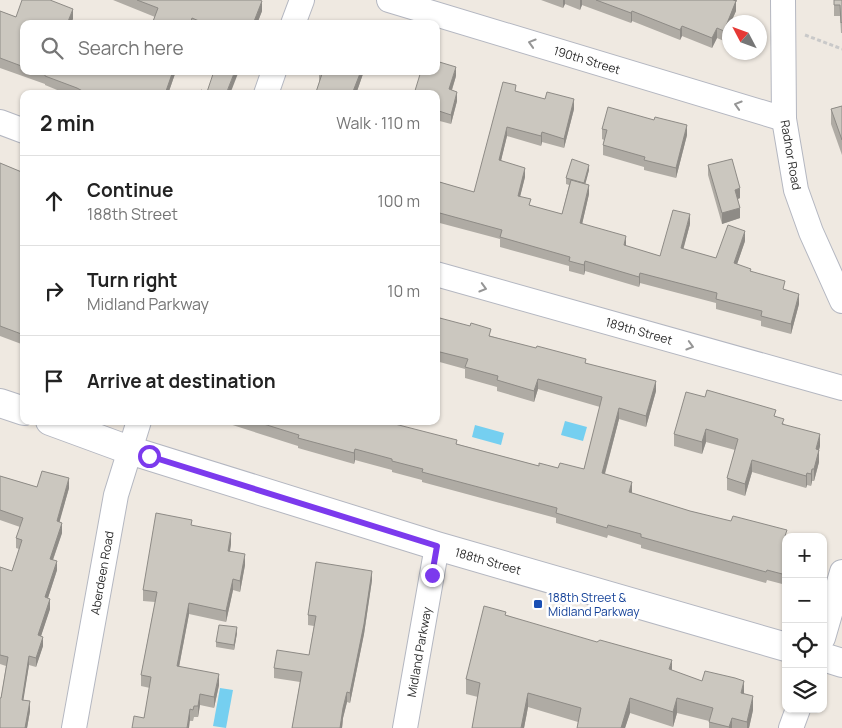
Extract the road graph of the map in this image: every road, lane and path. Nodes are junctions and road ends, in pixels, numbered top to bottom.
1 (302, 0) edge
2 (389, 0) edge
3 (784, 0) edge
4 (294, 20) edge
5 (802, 34) dead end
6 (842, 49) edge
7 (273, 75) edge
8 (267, 90) edge
9 (784, 119) junction
10 (0, 122) edge
11 (20, 130) edge
12 (440, 275) edge
13 (842, 301) edge
14 (842, 388) edge
15 (0, 403) edge
16 (20, 410) edge
17 (61, 425) edge
18 (138, 425) edge
19 (129, 450) junction
20 (437, 546) junction
21 (842, 572) edge
22 (827, 624) edge
23 (782, 646) edge
24 (827, 659) edge
25 (842, 663) edge
26 (797, 713) edge
27 (74, 728) edge
28 (406, 728) edge
29 (791, 728) edge

1 - 4 street
9 -> 2 street, 190th Street
3 - 9 street, Radnor Road
5 - 6 path
7 - 8 street
9 - 13 street, Radnor Road
10 - 11 street
12 -> 14 street, 189th Street
15 - 16 street
17 - 19 street, 188th Street
18 - 19 street, Aberdeen Road
19 - 20 street, 188th Street
19 - 27 street, Aberdeen Road
20 - 23 street, 188th Street
20 - 28 street, Midland Parkway
21 - 22 street
24 - 25 street
26 - 29 street

